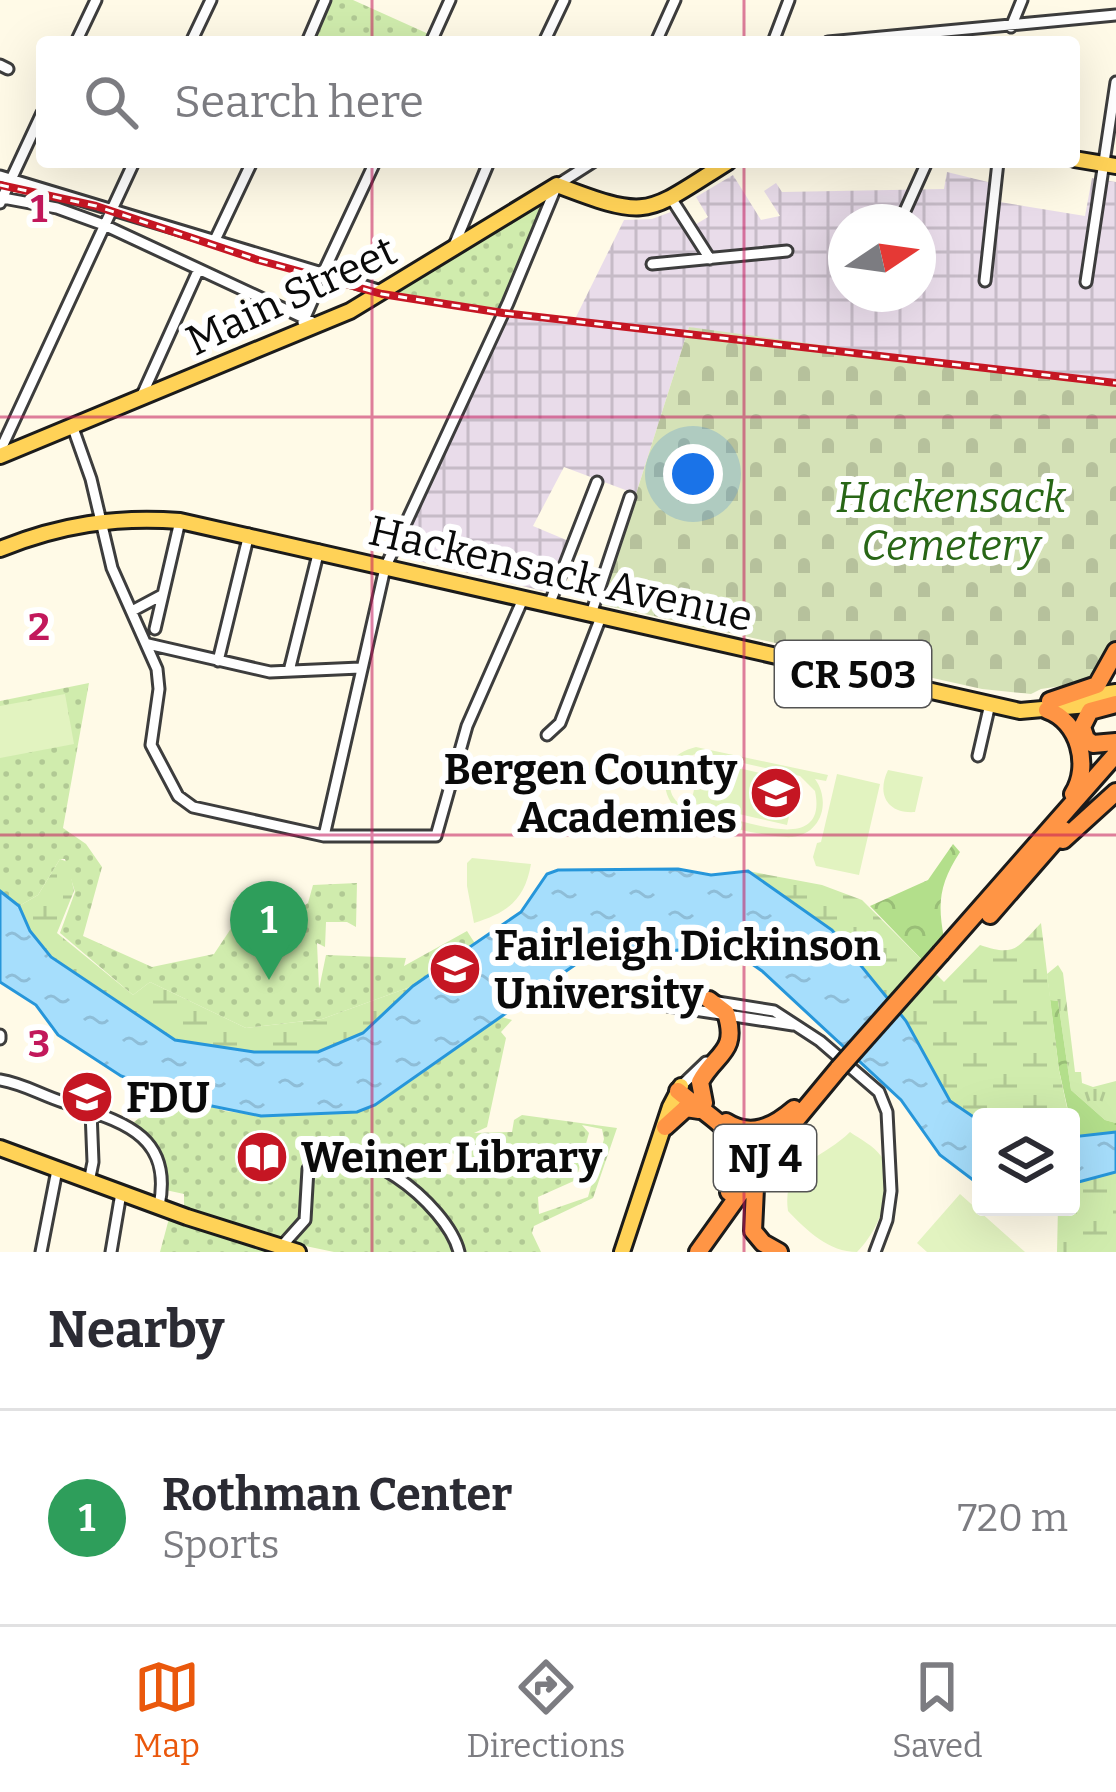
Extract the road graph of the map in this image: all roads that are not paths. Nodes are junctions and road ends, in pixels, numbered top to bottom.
1 (96, 0) edge
2 (211, 0) edge
3 (325, 0) edge
4 (450, 0) edge
5 (564, 0) edge
6 (675, 0) edge
7 (789, 0) edge
8 (1022, 0) edge
9 (1116, 15) edge
10 (1023, 25) junction
11 (1011, 27) junction
12 (987, 30) junction
13 (79, 36) edge
14 (194, 36) edge
15 (310, 36) edge
16 (433, 36) edge
17 (547, 36) edge
18 (659, 36) edge
19 (775, 36) edge
20 (908, 36) edge
21 (984, 36) edge
22 (1022, 36) edge
23 (1116, 82) edge
24 (36, 124) edge
25 (1080, 160) edge
26 (1110, 165) edge
27 (131, 168) edge
28 (249, 168) edge
29 (372, 168) edge
30 (486, 168) edge
31 (583, 168) edge
32 (718, 168) edge
33 (924, 168) edge
34 (997, 168) edge
35 (5, 178) edge
36 (556, 185) junction
37 (671, 198) junction
38 (1, 200) edge
39 (908, 204) edge
40 (112, 208) junction
41 (104, 225) junction
42 (215, 240) junction
43 (787, 250) dead end
44 (451, 253) junction
45 (710, 259) junction
46 (652, 264) dead end
47 (198, 272) junction
48 (323, 273) junction
49 (985, 281) dead end
50 (1085, 281) dead end
51 (318, 288) dead end
52 (386, 292) junction
53 (312, 322) junction
54 (140, 400) junction
55 (73, 428) junction
56 (0, 453) edge
57 (597, 482) dead end
58 (630, 497) dead end
59 (99, 521) junction
60 (179, 521) junction
61 (249, 534) junction
62 (0, 549) edge
63 (319, 550) junction
64 (385, 568) junction
65 (163, 595) junction
66 (523, 599) junction
67 (549, 605) junction
68 (132, 610) junction
69 (596, 616) junction
70 (154, 629) dead end
71 (148, 644) junction
72 (1116, 651) edge
73 (218, 661) junction
74 (360, 668) junction
75 (290, 671) junction
76 (1116, 692) edge
77 (1116, 703) edge
78 (990, 704) junction
79 (1048, 706) junction
80 (547, 735) dead end
81 (1116, 742) edge
82 (1116, 754) edge
83 (977, 756) dead end
84 (1116, 771) edge
85 (1116, 792) edge
86 (1049, 830) junction
87 (324, 836) junction
88 (1044, 856) junction
89 (943, 959) junction
90 (723, 1013) junction
91 (808, 1032) junction
92 (843, 1072) junction
93 (0, 1080) edge
94 (679, 1089) junction
95 (702, 1106) junction
96 (91, 1111) junction
97 (665, 1127) junction
98 (0, 1148) edge
99 (57, 1170) junction
100 (89, 1182) junction
101 (755, 1188) junction
102 (121, 1193) junction
103 (159, 1206) junction
104 (280, 1247) junction
105 (41, 1252) edge
106 (111, 1252) edge
107 (298, 1252) edge
108 (459, 1252) edge
109 (622, 1252) edge
110 (698, 1252) edge
111 (712, 1252) edge
112 (779, 1252) edge
113 (874, 1252) edge

1 - 13 street
2 - 14 street
3 - 15 street
4 - 16 street
5 - 17 street
6 - 18 street
7 - 19 street
8 - 11 street
9 - 10 street
10 - 11 street
10 - 22 street
11 - 12 street
12 - 20 street
12 - 21 street
23 - 26 street
24 - 35 street
25 - 26 main road
26 - 50 street
27 - 40 street
28 - 42 street
29 - 48 street
30 - 44 street
31 - 36 street, Main Street
32 - 37 main road
33 - 39 street
34 - 49 street
35 - 38 street
35 - 40 street
36 - 37 main road
36 - 44 main road, Main Street
36 - 64 street
37 - 45 street
38 - 41 street
40 - 41 street
40 - 42 street
41 - 47 street
41 - 56 street
42 - 48 street
43 - 45 street
44 - 52 main road, Main Street
45 - 46 street
47 - 53 street
47 - 54 street
48 - 52 street
51 - 53 street
52 - 53 main road, Main Street
53 - 54 main road, Main Street
54 - 55 main road, Main Street
55 - 56 main road, Main Street
55 - 59 street
57 - 67 street
58 - 69 street
59 - 60 main road, Hackensack Avenue / CR 503
59 - 62 main road, CR 503
59 - 68 street
60 - 61 main road, Hackensack Avenue / CR 503
60 - 65 street
61 - 63 main road, Hackensack Avenue / CR 503
61 - 73 street
63 - 64 main road, Hackensack Avenue / CR 503
63 - 75 street
64 - 66 main road, Hackensack Avenue / CR 503
64 - 74 street
65 - 68 street
65 - 70 street
66 - 67 main road, Hackensack Avenue / CR 503
66 - 87 street
67 - 69 main road, Hackensack Avenue / CR 503
68 - 71 street
69 - 78 main road, Hackensack Avenue / CR 503
69 - 80 street
71 - 73 street
71 - 87 street
72 - 79 highway
73 - 75 street
74 - 75 street
74 - 87 street
76 - 79 main road, Hackensack Avenue / CR 503
77 - 79 main road, Hackensack Avenue / CR 503
77 - 81 highway
78 - 79 main road, Hackensack Avenue / CR 503
78 - 83 street
79 - 86 highway
82 - 86 highway, NJ 4
84 - 88 highway, NJ 4
85 - 88 highway
86 - 89 highway, NJ 4
88 - 89 highway, NJ 4
89 - 92 highway, NJ 4
90 - 90 street
90 - 91 street
90 - 91 street
90 - 94 street
90 - 95 highway
91 - 113 street
92 - 95 highway
92 - 101 highway, NJ 4
92 - 110 highway, NJ 4
93 - 96 street
94 - 95 highway
94 - 97 main road
95 - 97 highway
95 - 110 highway
96 - 100 street
96 - 103 street
97 - 109 main road
98 - 99 main road
99 - 100 main road
99 - 105 street
100 - 102 main road
101 - 111 highway, NJ 4
101 - 112 highway
102 - 103 main road
102 - 106 street
103 - 104 main road
104 - 107 main road
104 - 108 street

